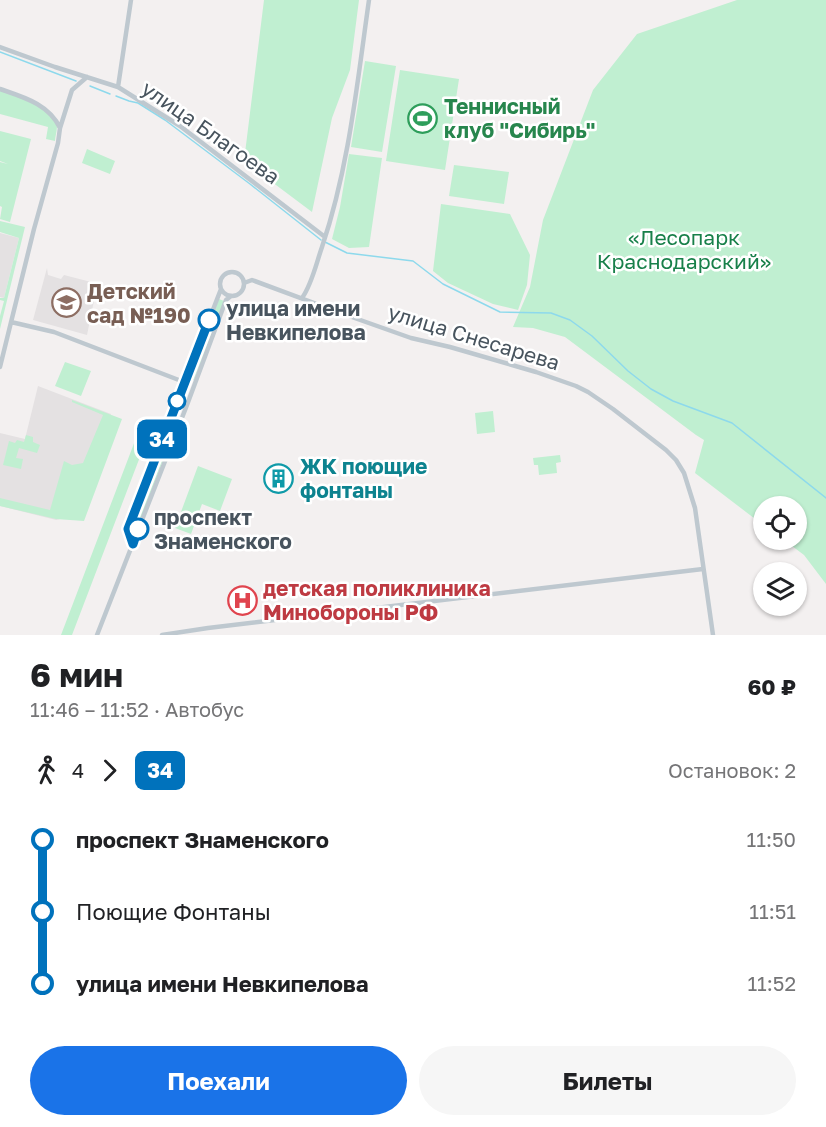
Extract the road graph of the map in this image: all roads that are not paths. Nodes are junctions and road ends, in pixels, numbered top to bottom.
1 (130, 0) edge
2 (369, 0) edge
3 (0, 47) edge
4 (84, 79) junction
5 (118, 87) junction
6 (0, 89) edge
7 (60, 128) junction
8 (325, 238) junction
9 (244, 283) junction
10 (221, 289) junction
11 (231, 296) junction
12 (302, 298) junction
13 (11, 322) junction
14 (0, 368) edge
15 (184, 382) junction
16 (196, 382) junction
17 (193, 388) junction
18 (132, 518) junction
19 (141, 522) junction
20 (133, 544) junction
21 (703, 568) junction
22 (97, 635) edge
23 (162, 635) edge
24 (713, 635) edge

1 - 5 street
2 - 8 street
3 - 4 street, улица Благоева
4 - 5 street, улица Благоева
4 - 7 street
5 - 8 street, улица Благоева
6 - 7 street
7 - 13 street
8 - 12 street
9 - 10 street
9 - 11 street
9 - 12 street, улица Снесарева
10 - 11 street
10 - 15 street
11 - 16 street
12 - 21 street, улица Снесарева
13 - 14 street
13 - 15 street
15 - 16 street
15 - 17 street
15 - 18 street
16 - 17 street
17 - 19 street
18 - 19 street
18 - 20 street
19 - 20 street
20 - 22 street
21 - 23 street
21 - 24 street

